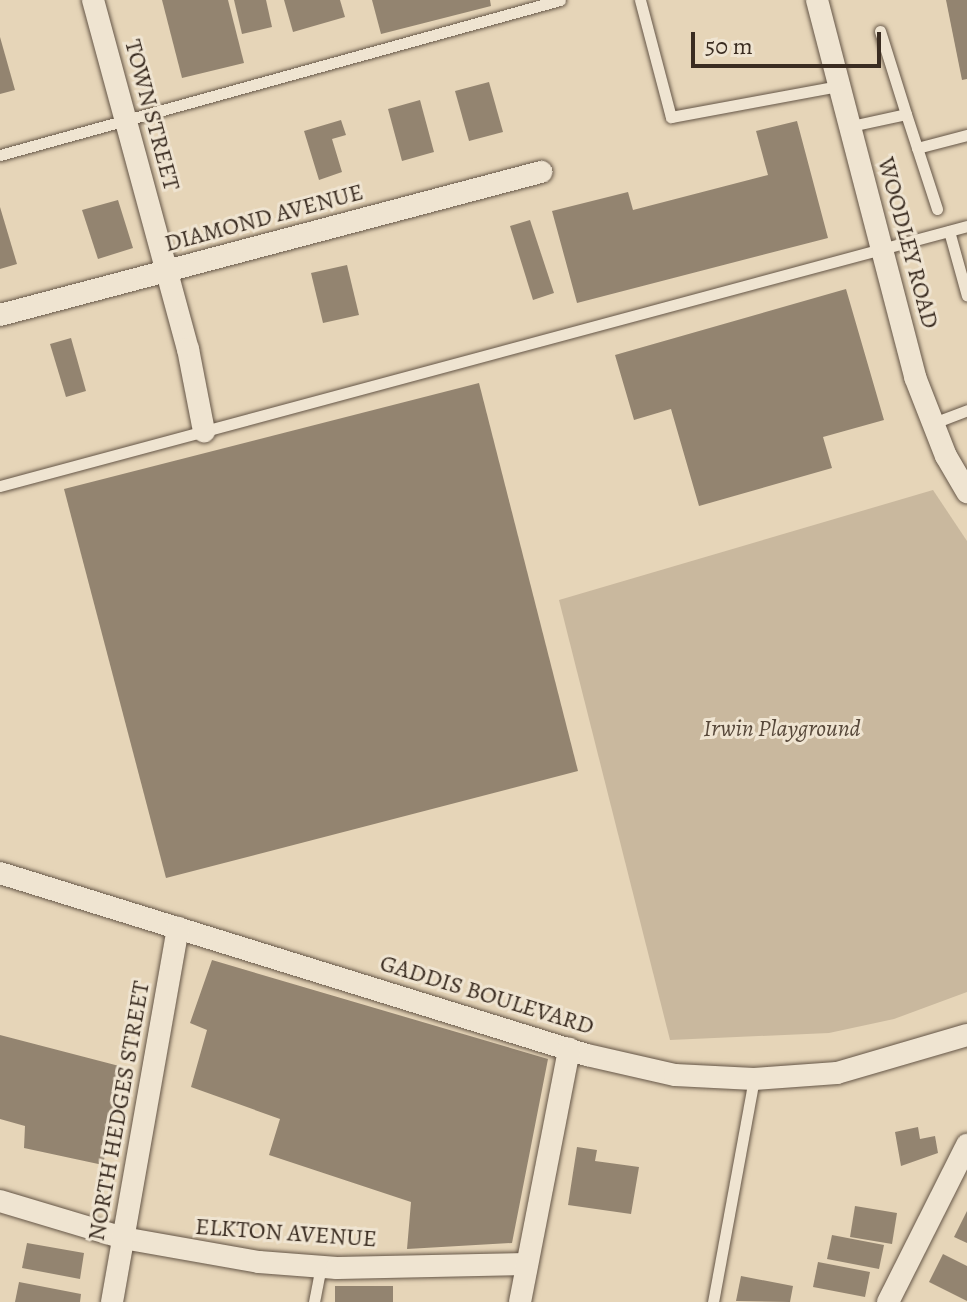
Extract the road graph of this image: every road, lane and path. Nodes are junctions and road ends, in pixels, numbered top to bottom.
1 (93, 0) edge
2 (560, 0) edge
3 (640, 0) edge
4 (817, 0) edge
5 (880, 31) dead end
6 (839, 86) junction
7 (906, 114) junction
8 (126, 122) junction
9 (851, 126) junction
10 (967, 135) edge
11 (917, 148) junction
12 (0, 155) edge
13 (541, 172) dead end
14 (937, 209) dead end
15 (967, 226) edge
16 (949, 231) junction
17 (883, 247) junction
18 (166, 270) junction
19 (967, 296) edge
20 (0, 315) edge
21 (967, 410) edge
22 (931, 424) junction
23 (204, 431) junction
24 (0, 486) edge
25 (967, 492) edge
26 (0, 873) edge
27 (178, 928) junction
28 (967, 1035) edge
29 (569, 1049) junction
30 (754, 1079) junction
31 (967, 1145) edge
32 (0, 1201) edge
33 (123, 1238) junction
34 (527, 1264) junction
35 (321, 1266) junction
36 (112, 1302) edge
37 (314, 1302) edge
38 (520, 1302) edge
39 (713, 1302) edge
40 (888, 1302) edge

1 - 8 street, TOWN STREET
2 - 8 lane
3 - 6 lane
4 - 6 street, WOODLEY ROAD
5 - 7 lane
6 - 9 street, WOODLEY ROAD
7 - 9 lane
7 - 11 lane
8 - 12 lane
8 - 18 street, TOWN STREET
9 - 17 street, WOODLEY ROAD
10 - 11 lane
11 - 14 lane
13 - 18 street, DIAMOND AVENUE
15 - 16 lane
16 - 17 lane
16 - 19 lane
17 - 22 street, WOODLEY ROAD
17 - 23 lane
18 - 20 street, DIAMOND AVENUE
18 - 23 street, TOWN STREET
21 - 22 lane
22 - 25 street, WOODLEY ROAD
23 - 24 lane
26 - 27 street, GADDIS BOULEVARD
27 - 29 street, GADDIS BOULEVARD
27 - 33 street, NORTH HEDGES STREET
28 - 30 street, GADDIS BOULEVARD
29 - 30 street, GADDIS BOULEVARD
29 - 34 street
30 - 39 lane
31 - 40 street
32 - 33 street, ELKTON AVENUE
33 - 35 street, ELKTON AVENUE
33 - 36 street, NORTH HEDGES STREET
34 - 35 street, ELKTON AVENUE
34 - 38 street
35 - 37 lane

